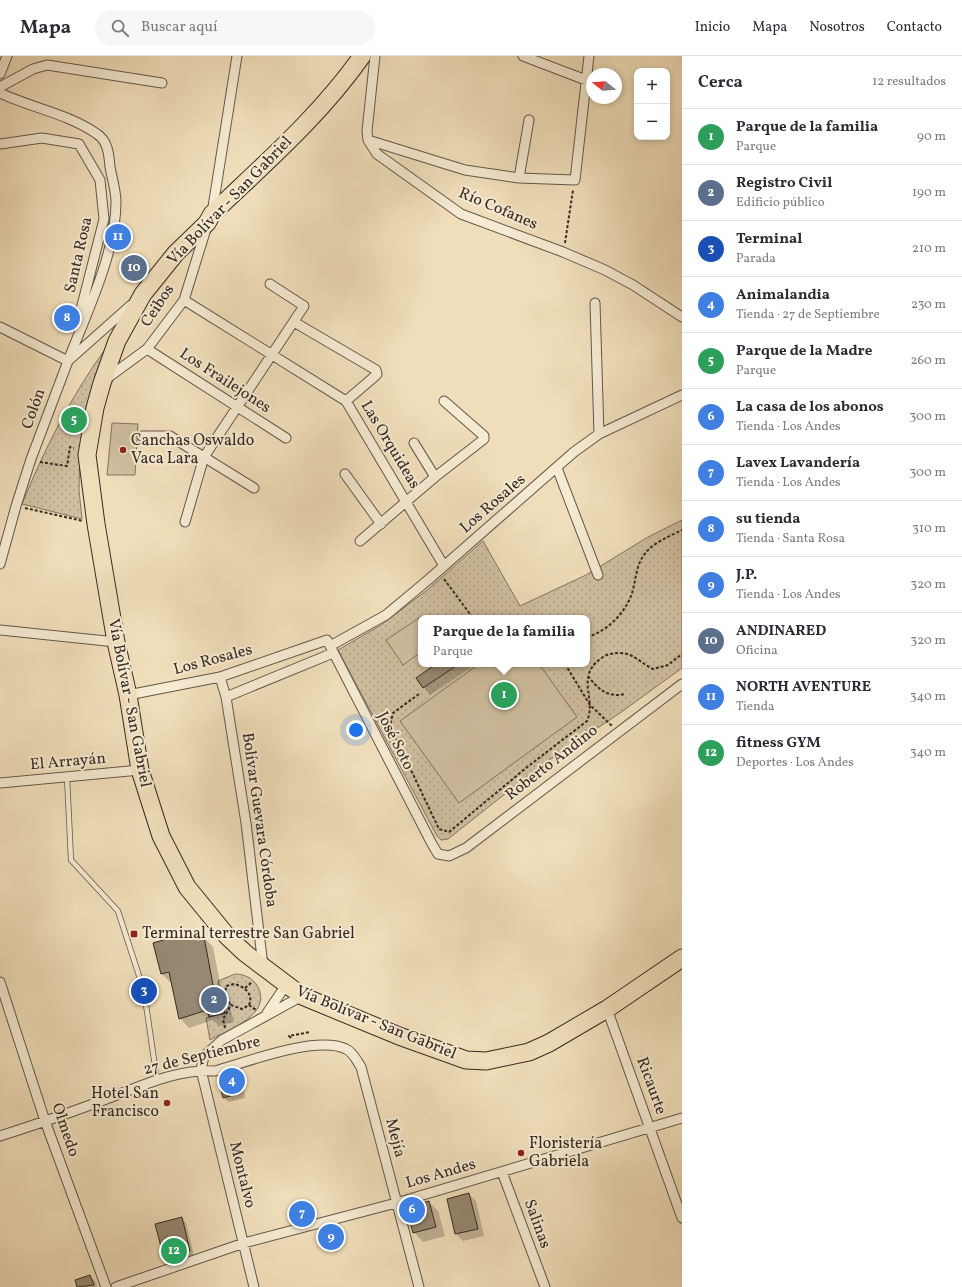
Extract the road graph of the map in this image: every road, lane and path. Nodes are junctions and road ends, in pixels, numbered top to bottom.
1 (7, 56) edge
2 (237, 56) edge
3 (362, 56) edge
4 (375, 56) edge
5 (523, 56) edge
6 (588, 56) edge
7 (587, 68) edge
8 (0, 74) edge
9 (586, 80) joint
10 (162, 83) dead end
11 (0, 87) edge
12 (0, 93) edge
13 (529, 120) dead end
14 (368, 140) junction
15 (0, 144) edge
16 (519, 178) junction
17 (575, 180) junction
18 (210, 219) junction
19 (563, 252) junction
20 (270, 284) dead end
21 (143, 294) junction
22 (184, 300) junction
23 (595, 303) dead end
24 (682, 318) edge
25 (294, 322) junction
26 (0, 327) edge
27 (147, 349) junction
28 (272, 354) junction
29 (68, 361) junction
30 (102, 383) junction
31 (682, 395) edge
32 (346, 401) junction
33 (444, 401) dead end
34 (237, 407) junction
35 (599, 434) junction
36 (142, 436) dead end
37 (286, 438) dead end
38 (414, 442) dead end
39 (80, 448) dead end
40 (204, 457) junction
41 (39, 461) dead end
42 (557, 468) junction
43 (345, 474) dead end
44 (435, 477) junction
45 (254, 488) dead end
46 (406, 501) junction
47 (16, 506) junction
48 (185, 522) dead end
49 (96, 524) junction
50 (381, 524) junction
51 (682, 530) edge
52 (360, 542) dead end
53 (0, 564) edge
54 (441, 569) junction
55 (598, 575) dead end
56 (471, 615) edge
57 (0, 630) edge
58 (590, 635) edge
59 (116, 642) junction
60 (330, 646) junction
61 (682, 654) edge
62 (567, 667) edge
63 (588, 676) junction
64 (220, 677) junction
65 (682, 684) edge
66 (419, 694) dead end
67 (625, 694) dead end
68 (128, 695) junction
69 (226, 697) junction
70 (590, 705) junction
71 (618, 731) junction
72 (140, 770) junction
73 (67, 777) junction
74 (0, 783) edge
75 (438, 854) joint
76 (682, 958) edge
77 (264, 967) junction
78 (0, 982) edge
79 (252, 982) dead end
80 (286, 985) junction
81 (245, 988) junction
82 (302, 996) junction
83 (231, 1005) junction
84 (249, 1005) junction
85 (607, 1009) junction
86 (256, 1010) dead end
87 (267, 1015) junction
88 (310, 1032) dead end
89 (303, 1036) dead end
90 (228, 1037) junction
91 (321, 1045) joint
92 (201, 1070) junction
93 (157, 1080) junction
94 (682, 1118) edge
95 (45, 1122) junction
96 (650, 1127) junction
97 (0, 1136) edge
98 (502, 1172) junction
99 (396, 1203) junction
100 (682, 1218) edge
101 (244, 1243) junction
102 (106, 1287) edge
103 (116, 1287) edge
104 (254, 1287) edge
105 (419, 1287) edge
106 (545, 1287) edge

1 - 8 street
2 - 18 street, Ceibos
3 - 18 highway, Vía Bolívar - San Gabriel
4 - 14 street
5 - 9 street
6 - 7 street
9 - 17 street
10 - 11 street
12 - 29 street
13 - 16 street
14 - 16 street
14 - 19 street, Río Cofanes
15 - 29 street, Santa Rosa
16 - 17 street
17 - 19 path
18 - 21 highway, Vía Bolívar - San Gabriel
18 - 22 street, Ceibos
19 - 24 street, Río Cofanes
20 - 25 street
21 - 29 street, Colón
21 - 30 highway, Vía Bolívar - San Gabriel
22 - 27 street, Ceibos
22 - 28 street, Las Orquideas
23 - 35 street
25 - 28 street
25 - 32 street
26 - 29 street
27 - 30 street, Ceibos
27 - 34 street, Los Frailejones
28 - 32 street, Las Orquideas
28 - 34 street
29 - 47 street, Colón
30 - 49 highway, Vía Bolívar - San Gabriel
31 - 35 street, Los Rosales
32 - 46 street, Las Orquideas
33 - 44 street
34 - 37 street, Los Frailejones
34 - 40 street
35 - 42 street, Los Rosales
36 - 40 street
38 - 44 street
39 - 41 path
40 - 45 street
40 - 48 street
42 - 54 street, Los Rosales
42 - 55 street
43 - 50 street
44 - 46 street
46 - 50 street
46 - 54 street, Las Orquideas
47 - 49 path
47 - 53 street, Colón
49 - 59 highway, Vía Bolívar - San Gabriel
50 - 52 street
51 - 58 path
54 - 56 path
54 - 60 street, Los Rosales
57 - 59 street
59 - 68 highway, Vía Bolívar - San Gabriel
60 - 64 street, Los Rosales
60 - 69 street
60 - 75 street, José Soto
61 - 63 path
62 - 70 path
63 - 67 path
63 - 70 path
64 - 68 street, Los Rosales
64 - 69 street, Bolívar Guevara Córdoba
65 - 71 street, Roberto Andino
66 - 70 path
68 - 72 highway, Vía Bolívar - San Gabriel
69 - 77 street, Bolívar Guevara Córdoba
70 - 71 path
71 - 75 street, Roberto Andino
72 - 73 street, El Arrayán
72 - 77 highway, Vía Bolívar - San Gabriel
73 - 74 street, El Arrayán
73 - 93 lane
76 - 85 highway, Vía Bolívar - San Gabriel
77 - 80 highway, Vía Bolívar - San Gabriel
78 - 95 street, Olmedo
79 - 81 path
80 - 82 highway, Vía Bolívar - San Gabriel
80 - 87 street, 27 de Septiembre
81 - 83 path
81 - 84 path
82 - 85 highway, Vía Bolívar - San Gabriel
82 - 87 street
83 - 84 path
83 - 90 path
84 - 86 path
85 - 96 street, Ricaurte
87 - 90 street
88 - 89 path
90 - 92 street
91 - 92 street, 27 de Septiembre
91 - 99 street, Mejía
92 - 93 street, 27 de Septiembre
92 - 101 street, Montalvo
93 - 95 street, 27 de Septiembre
94 - 96 street, Los Andes
95 - 97 street, 27 de Septiembre
95 - 102 street, Olmedo
96 - 98 street, Los Andes
96 - 100 street, Ricaurte
98 - 99 street, Los Andes
98 - 106 street, Salinas
99 - 101 street, Los Andes
99 - 105 street, Mejía
101 - 103 street, Los Andes
101 - 104 street, Montalvo

